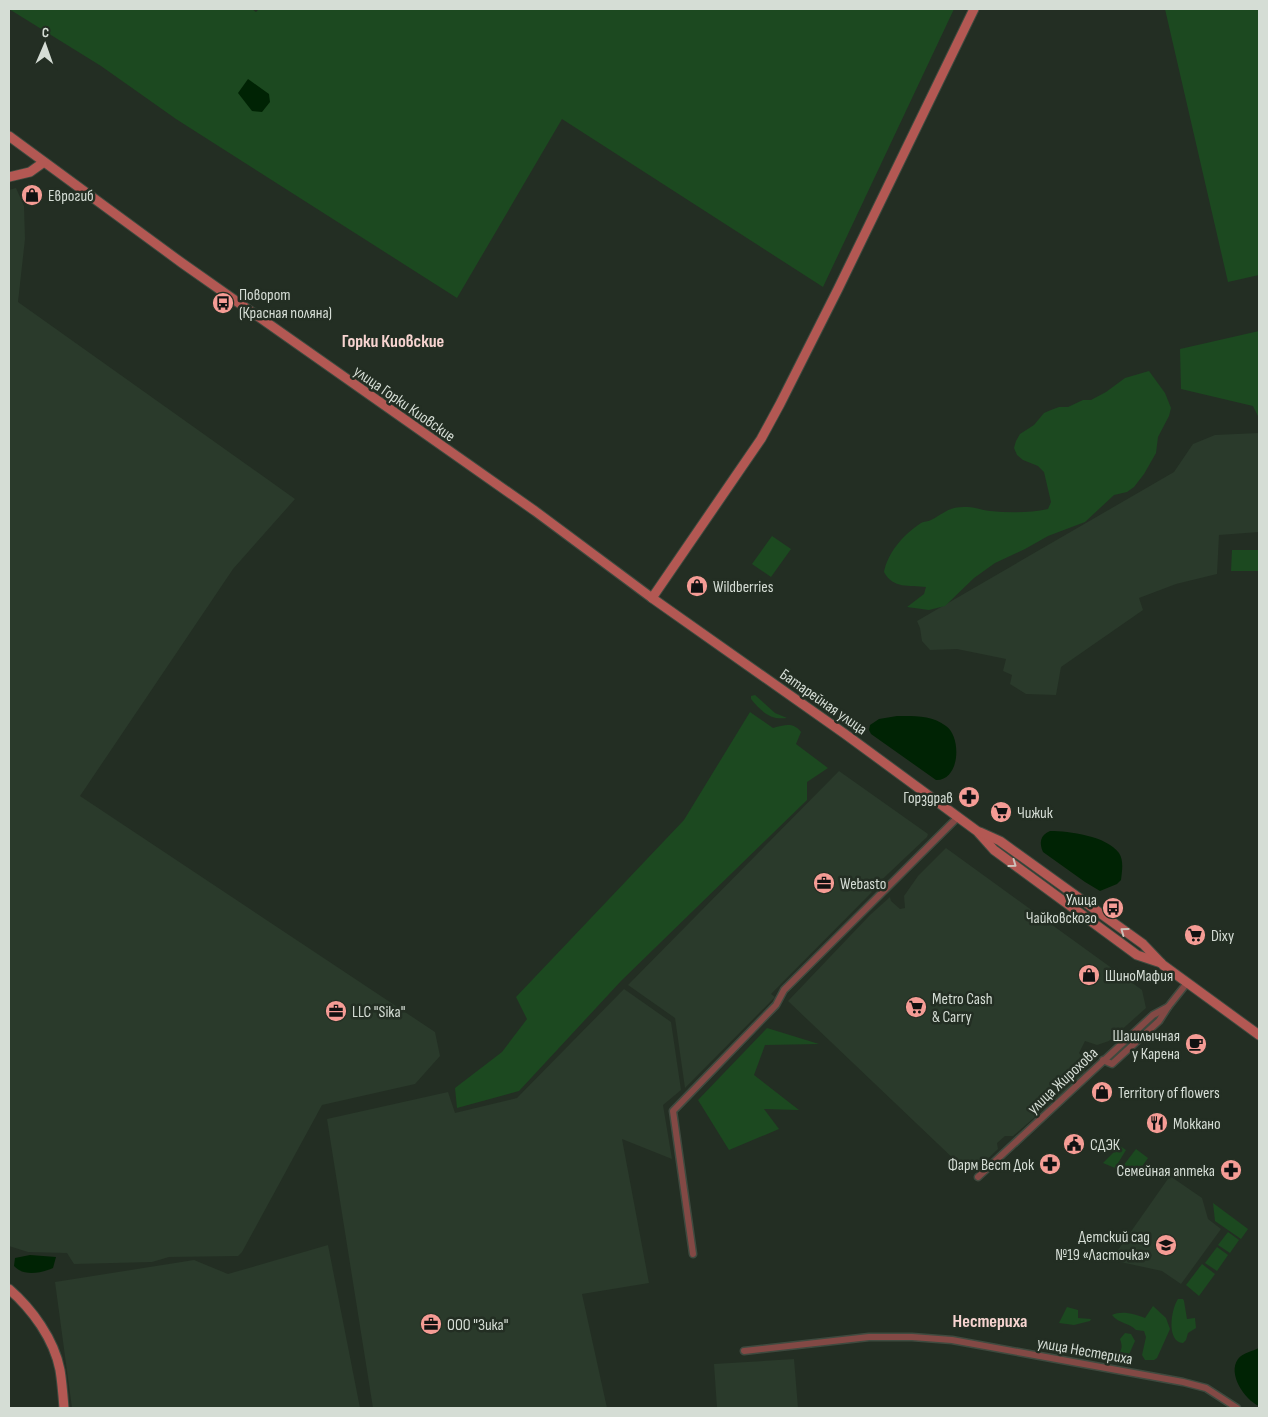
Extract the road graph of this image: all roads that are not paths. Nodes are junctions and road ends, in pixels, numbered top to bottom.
1 (974, 9) edge
2 (9, 136) edge
3 (44, 162) junction
4 (9, 178) edge
5 (652, 598) junction
6 (958, 817) junction
7 (1187, 983) junction
8 (1168, 1007) junction
9 (1259, 1036) edge
10 (1103, 1060) junction
11 (978, 1177) dead end
12 (693, 1254) dead end
13 (9, 1288) edge
14 (744, 1351) dead end
15 (64, 1408) edge
16 (1237, 1408) edge

1 - 5 main road
2 - 3 main road, улица Горки Киовские
3 - 4 main road
3 - 5 main road, улица Горки Киовские
5 - 6 main road, Батарейная улица
6 - 7 main road, Батарейная улица
6 - 12 street
7 - 8 street, улица Жирохова
7 - 9 main road, Батарейная улица
8 - 10 street, улица Жирохова
8 - 10 street, улица Жирохова
10 - 11 street, улица Жирохова
13 - 15 main road
14 - 16 street, улица Нестериха

